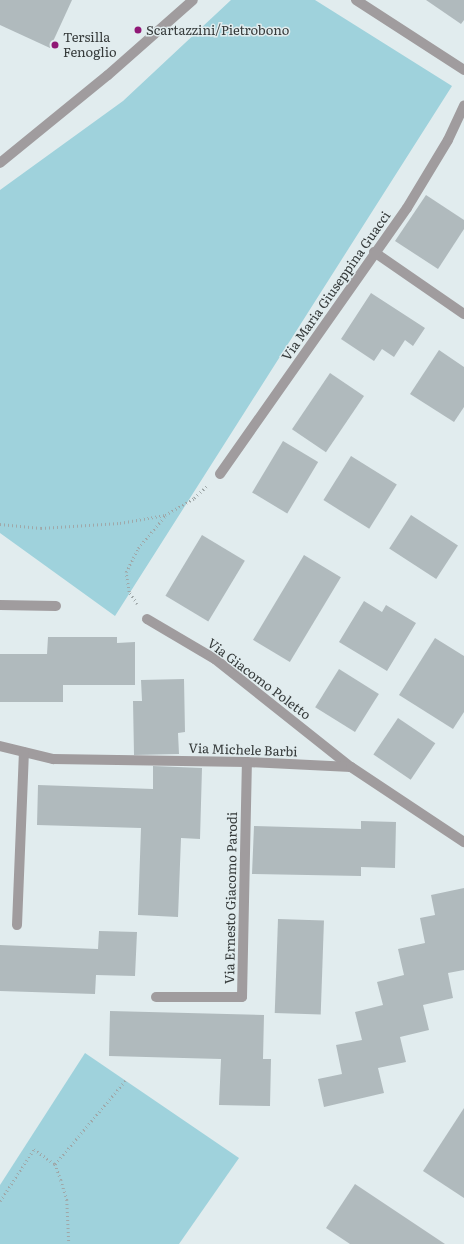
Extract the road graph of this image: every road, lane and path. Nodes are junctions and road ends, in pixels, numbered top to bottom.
1 (193, 0) edge
2 (356, 0) edge
3 (464, 70) edge
4 (464, 106) edge
5 (0, 163) edge
6 (374, 252) junction
7 (464, 314) edge
8 (220, 474) joint
9 (165, 515) junction
10 (0, 524) edge
11 (0, 605) edge
12 (56, 606) dead end
13 (147, 619) joint
14 (0, 746) edge
15 (24, 752) junction
16 (246, 762) junction
17 (350, 767) junction
18 (464, 842) edge
19 (17, 925) dead end
20 (156, 997) dead end
21 (125, 1081) dead end
22 (55, 1164) junction
23 (0, 1200) edge
24 (69, 1244) edge

1 - 5 street
2 - 3 street
4 - 6 street, Via Maria Giuseppina Guacci
6 - 7 street
6 - 8 street, Via Maria Giuseppina Guacci
8 - 9 path
9 - 10 path
9 - 13 path
11 - 12 street
13 - 17 street, Via Giacomo Poletto
14 - 15 street, Via Michele Barbi
15 - 16 street, Via Michele Barbi
15 - 19 street
16 - 17 street, Via Michele Barbi
16 - 20 street, Via Ernesto Giacomo Parodi
17 - 18 street
21 - 22 path
22 - 23 path
22 - 24 path

